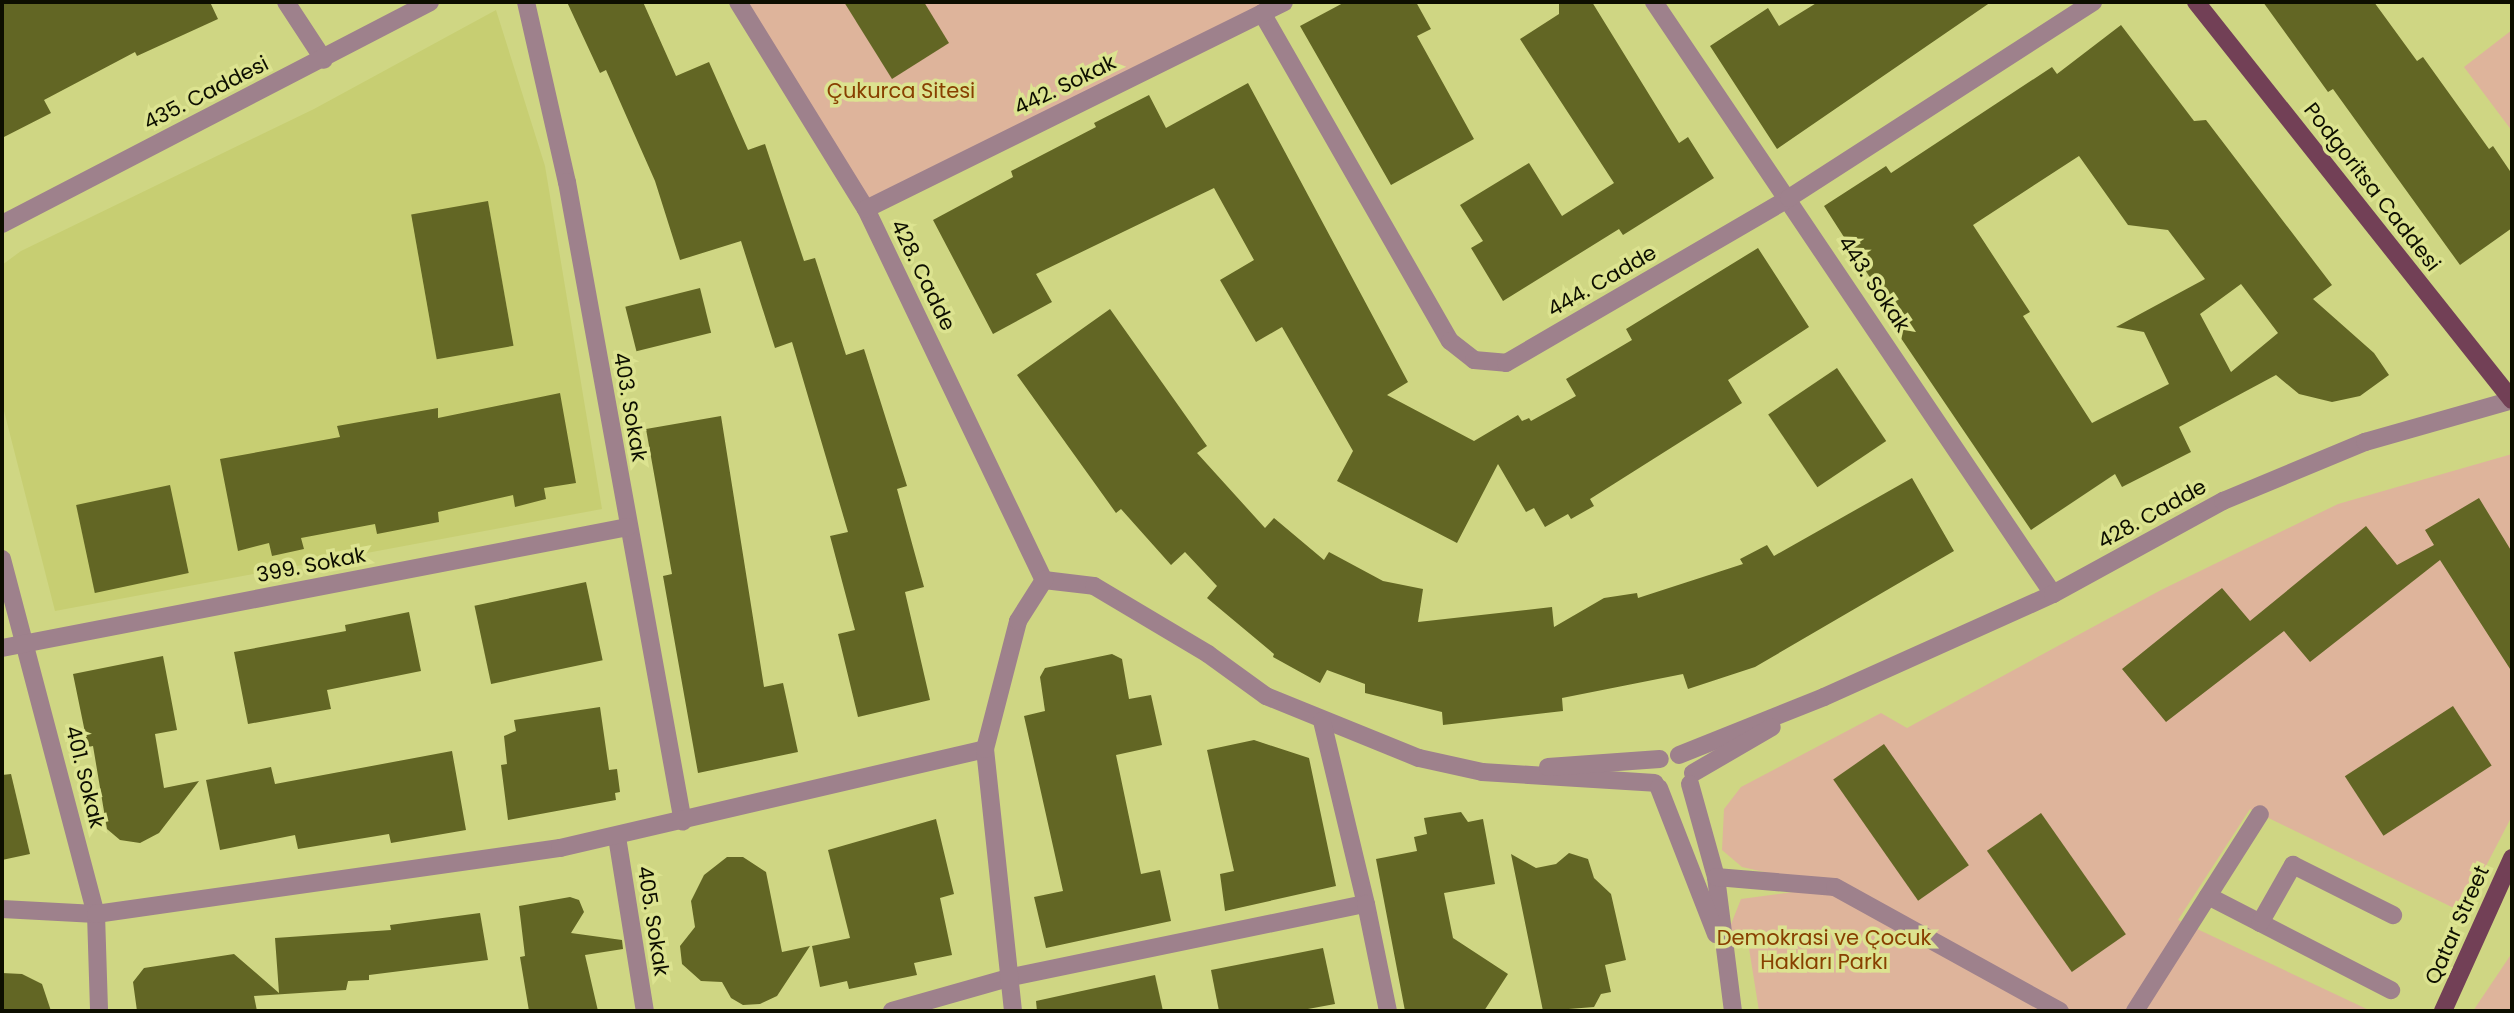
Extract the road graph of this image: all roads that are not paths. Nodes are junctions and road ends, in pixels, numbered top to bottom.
1 (286, 2) edge
2 (430, 2) edge
3 (526, 2) edge
4 (738, 2) edge
5 (1284, 2) edge
6 (1654, 2) edge
7 (2093, 2) edge
8 (2196, 2) edge
9 (1262, 13) junction
10 (324, 60) junction
11 (1789, 198) junction
12 (866, 209) junction
13 (2, 224) edge
14 (2512, 400) edge
15 (628, 527) junction
16 (2, 558) edge
17 (1044, 580) junction
18 (2053, 594) junction
19 (27, 643) junction
20 (2, 648) edge
21 (1824, 697) junction
22 (1322, 721) junction
23 (985, 749) junction
24 (1679, 755) junction
25 (1660, 759) junction
26 (1482, 772) junction
27 (1692, 779) junction
28 (1657, 785) junction
29 (2260, 814) dead end
30 (683, 822) junction
31 (617, 837) junction
32 (2512, 858) edge
33 (1716, 877) junction
34 (2208, 896) junction
35 (1366, 904) junction
36 (2, 909) edge
37 (96, 914) junction
38 (2393, 915) dead end
39 (2260, 923) junction
40 (1722, 947) junction
41 (1012, 977) junction
42 (2391, 990) dead end
43 (99, 1011) edge
44 (645, 1011) edge
45 (892, 1011) edge
46 (1013, 1011) edge
47 (1388, 1011) edge
48 (1733, 1011) edge
49 (2060, 1011) edge
50 (2135, 1011) edge
51 (2443, 1011) edge

1 - 10 street
2 - 10 street, 435. Caddesi
3 - 15 street, 403. Sokak
4 - 12 street, 428. Cadde
5 - 9 street, 442. Sokak
6 - 11 street, 443. Sokak
7 - 11 street, 444. Cadde
8 - 14 main road, Podgoritsa Caddesi
9 - 11 street, 444. Cadde
9 - 12 street, 442. Sokak
10 - 13 street, 435. Caddesi
11 - 18 street, 443. Sokak
12 - 17 street, 428. Cadde
14 - 18 street, 428. Cadde
15 - 19 street, 399. Sokak
15 - 30 street, 403. Sokak
16 - 19 street, 401. Sokak
17 - 22 street
17 - 23 street
18 - 21 street, 428. Cadde
19 - 20 street, 399. Sokak
19 - 37 street, 401. Sokak
21 - 24 street
21 - 27 street
22 - 26 street
22 - 35 street
23 - 30 street
23 - 41 street
24 - 25 street
24 - 27 street
25 - 26 street
25 - 28 street
26 - 28 street
27 - 28 street
27 - 33 street
28 - 40 street
29 - 34 street
30 - 31 street
31 - 37 street
31 - 44 street, 405. Sokak
32 - 51 main road, Qatar Street
33 - 40 street
33 - 49 street
34 - 39 street
34 - 50 street
35 - 41 street
35 - 47 street
36 - 37 street
37 - 43 street, 401. Sokak
38 - 39 street
39 - 42 street
40 - 48 street
41 - 45 street
41 - 46 street

